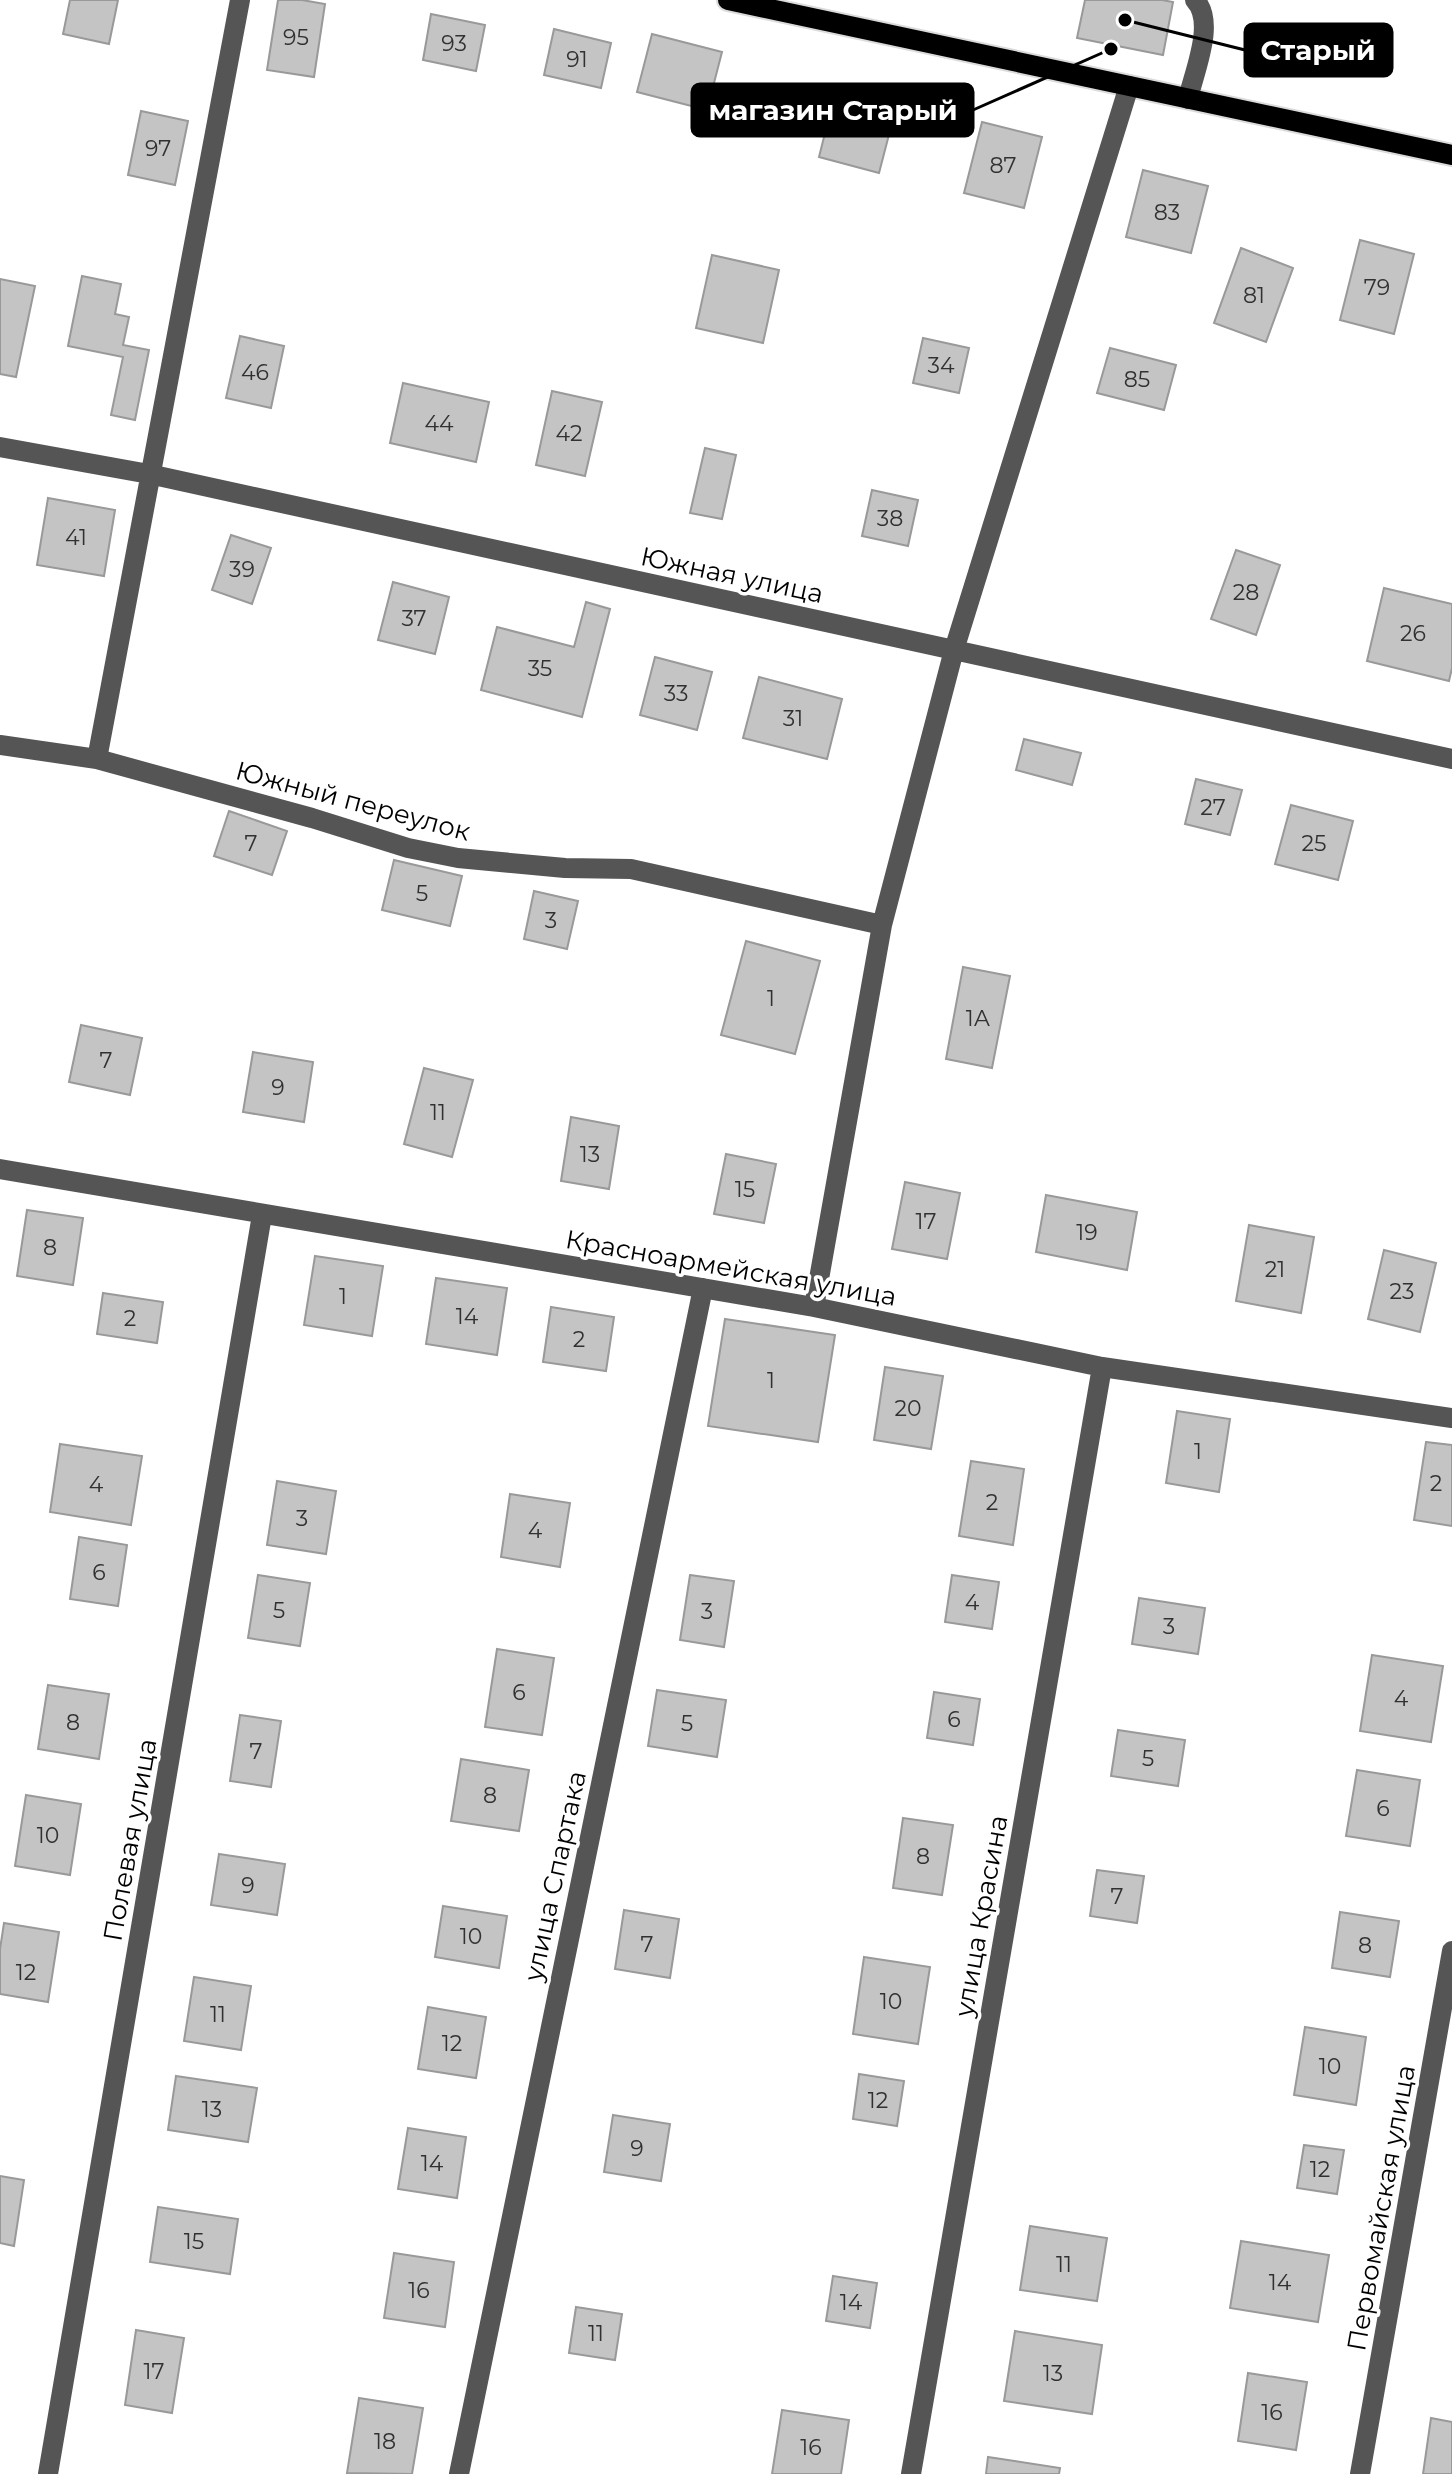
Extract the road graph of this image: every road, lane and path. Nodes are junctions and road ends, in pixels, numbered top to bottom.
1 (240, 0) edge
2 (728, 0) edge
3 (1195, 0) edge
4 (1129, 86) junction
5 (1188, 99) junction
6 (1452, 155) edge
7 (0, 447) edge
8 (149, 474) junction
9 (954, 650) junction
10 (0, 745) edge
11 (97, 759) junction
12 (1452, 759) edge
13 (882, 925) junction
14 (0, 1169) edge
15 (262, 1215) junction
16 (703, 1288) junction
17 (814, 1307) junction
18 (1102, 1367) junction
19 (1452, 1418) edge
20 (1452, 1951) edge
21 (48, 2474) edge
22 (459, 2474) edge
23 (911, 2474) edge
24 (1360, 2474) edge

1 - 8 street
2 - 4 main road
3 - 5 street
4 - 5 main road
4 - 9 street
5 - 6 main road
7 - 8 street, Южная улица
8 - 9 street, Южная улица
8 - 11 street
9 - 12 street, Южная улица
9 - 13 street
10 - 11 street, Южный переулок
11 - 13 street, Южный переулок
13 - 17 street
14 - 15 street, Красноармейская улица
15 - 16 street, Красноармейская улица
15 - 21 street, Полевая улица
16 - 17 street, Красноармейская улица
16 - 22 street, улица Спартака
17 - 18 street, Красноармейская улица
18 - 19 street, Красноармейская улица
18 - 23 street, улица Красина
20 - 24 street, Первомайская улица

